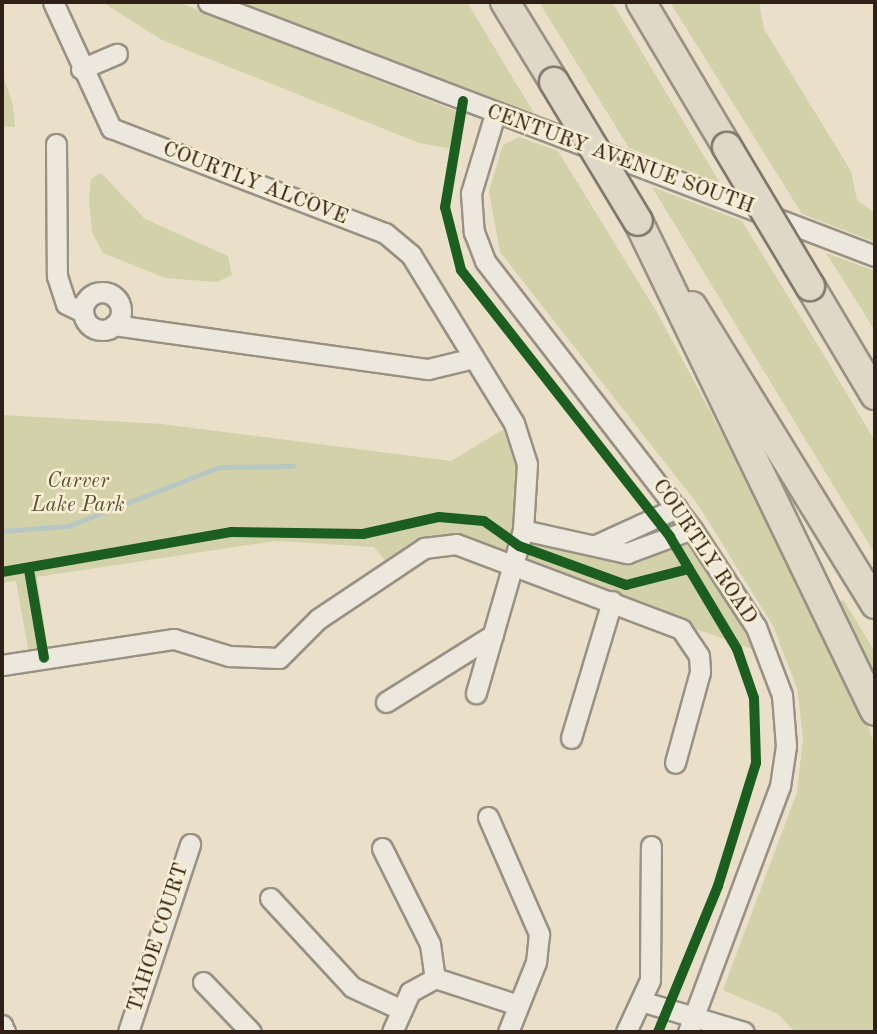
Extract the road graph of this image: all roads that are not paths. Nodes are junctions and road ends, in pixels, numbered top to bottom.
1 (53, 2) edge
2 (208, 2) edge
3 (505, 2) edge
4 (641, 2) edge
5 (117, 54) dead end
6 (81, 69) junction
7 (495, 114) junction
8 (56, 144) dead end
9 (638, 221) junction
10 (875, 256) edge
11 (810, 286) junction
12 (83, 312) junction
13 (114, 326) junction
14 (474, 358) junction
15 (875, 370) edge
16 (875, 396) edge
17 (677, 508) junction
18 (692, 528) junction
19 (523, 530) junction
20 (596, 545) junction
21 (513, 565) junction
22 (612, 601) junction
23 (875, 604) edge
24 (493, 635) junction
25 (2, 665) edge
26 (476, 693) dead end
27 (386, 702) dead end
28 (875, 711) edge
29 (571, 738) dead end
30 (675, 763) dead end
31 (488, 817) dead end
32 (190, 844) dead end
33 (651, 846) dead end
34 (382, 848) dead end
35 (270, 898) dead end
36 (435, 978) junction
37 (203, 982) dead end
38 (644, 1002) junction
39 (518, 1004) junction
40 (400, 1009) junction
41 (2, 1025) edge
42 (691, 1025) edge
43 (5, 1032) edge
44 (128, 1032) edge
45 (251, 1032) edge
46 (392, 1032) edge
47 (508, 1032) edge
48 (626, 1032) edge
49 (744, 1032) edge

1 - 6 street, COURTLY ALCOVE
2 - 7 street, CENTURY AVENUE SOUTH
3 - 9 highway, bridge
4 - 11 highway, bridge
5 - 6 street
6 - 14 street, COURTLY ALCOVE
7 - 10 street, CENTURY AVENUE SOUTH
7 - 17 street, COURTLY ROAD
8 - 12 street
9 - 23 highway
9 - 28 highway
11 - 15 highway
11 - 16 highway
12 - 13 street
12 - 13 street
13 - 14 street
14 - 19 street, COURTLY ALCOVE
17 - 18 street, COURTLY ROAD
17 - 20 street
18 - 20 street
18 - 42 street, COURTLY ROAD
19 - 20 street
19 - 21 street, COURTLY ALCOVE
21 - 22 street
21 - 24 street, COURTLY ALCOVE
21 - 25 street
22 - 29 street
22 - 30 street
24 - 26 street, COURTLY ALCOVE
24 - 27 street
31 - 39 street
32 - 44 street, TAHOE COURT
33 - 38 street
34 - 36 street
35 - 40 street
36 - 39 street
36 - 40 street
37 - 45 street
38 - 42 street
38 - 48 street
39 - 47 street
40 - 46 street
41 - 43 street
42 - 49 street

